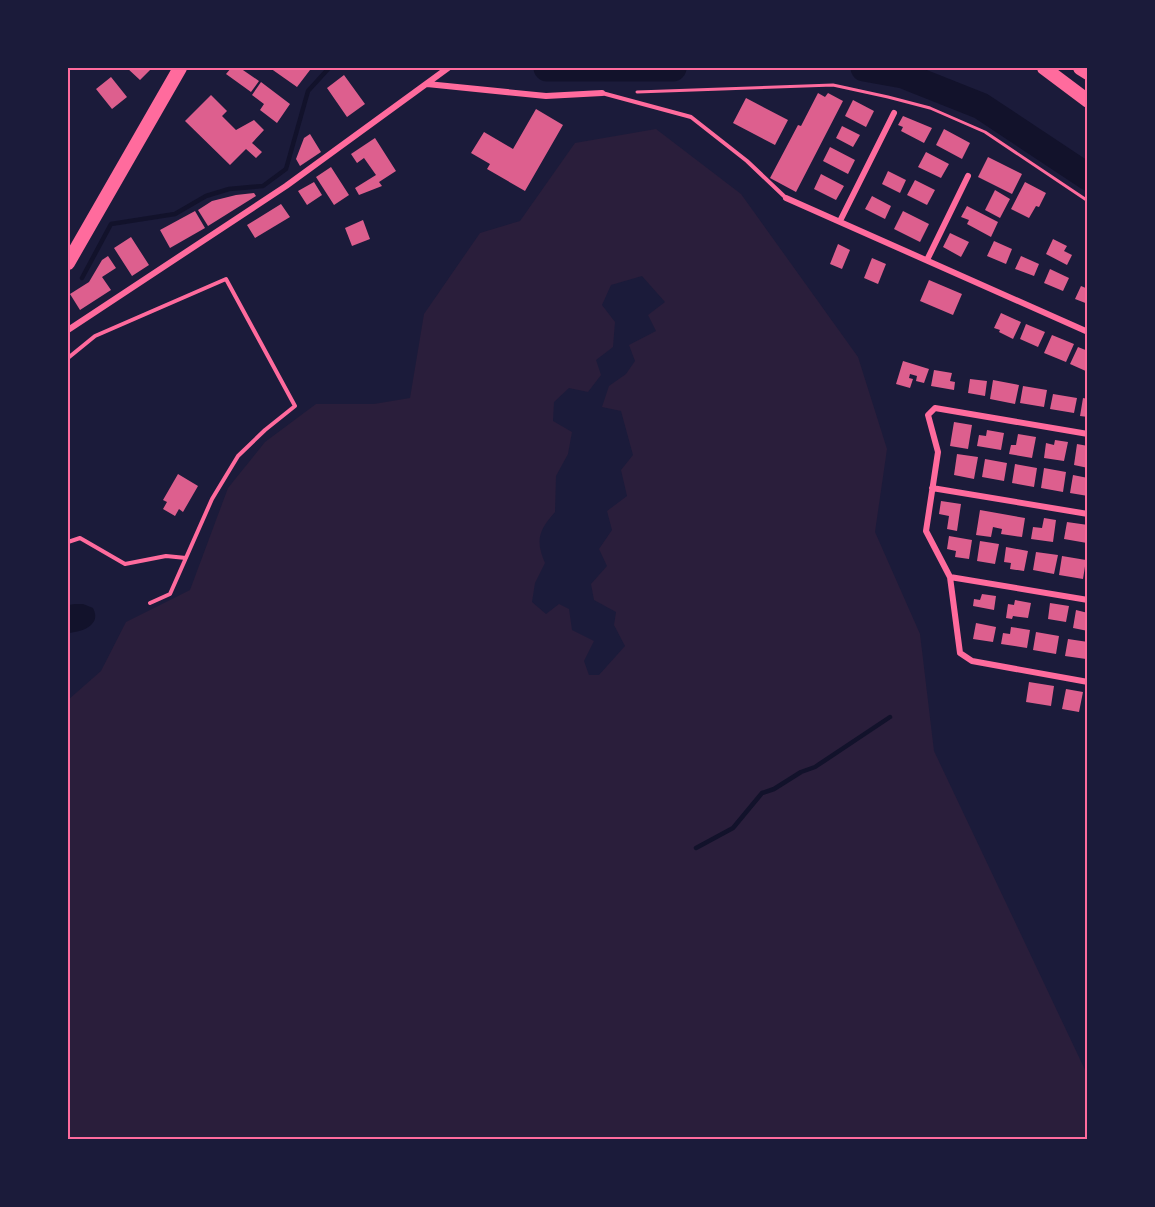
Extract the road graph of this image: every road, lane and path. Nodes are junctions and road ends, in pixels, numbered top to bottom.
1 (180, 68) edge
2 (448, 68) edge
3 (1044, 68) edge
4 (1080, 68) edge
5 (1088, 73) edge
6 (427, 84) junction
7 (638, 92) dead end
8 (602, 93) joint
9 (1088, 101) edge
10 (894, 113) dead end
11 (968, 176) dead end
12 (786, 198) joint
13 (1088, 201) edge
14 (840, 221) junction
15 (927, 260) junction
16 (68, 263) edge
17 (68, 330) edge
18 (1088, 332) edge
19 (68, 358) edge
20 (1088, 434) edge
21 (932, 488) junction
22 (1088, 514) edge
23 (68, 542) edge
24 (186, 558) junction
25 (950, 577) junction
26 (1088, 600) edge
27 (150, 603) dead end
28 (1088, 682) edge

1 - 16 highway
2 - 6 street
3 - 9 highway
4 - 5 highway
6 - 8 street
6 - 17 street
7 - 13 path
8 - 12 lane
10 - 14 street
11 - 15 street
12 - 14 street
14 - 15 street
15 - 18 street
19 - 24 lane
20 - 21 street
21 - 22 street
21 - 25 street
23 - 24 lane
24 - 27 lane
25 - 26 street
25 - 28 street

